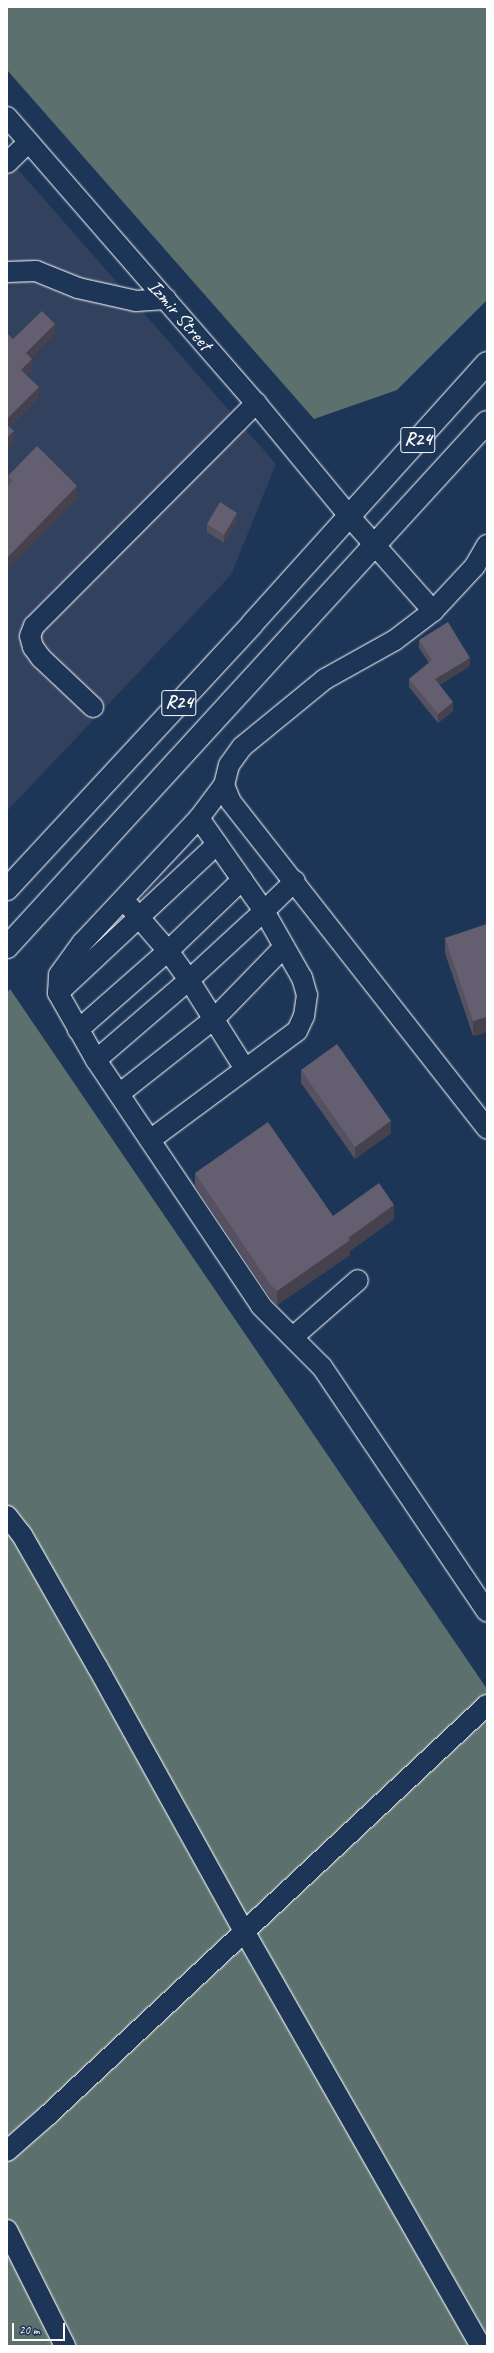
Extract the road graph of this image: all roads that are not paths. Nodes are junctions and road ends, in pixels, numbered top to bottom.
1 (7, 117) edge
2 (29, 142) junction
3 (7, 163) edge
4 (7, 272) edge
5 (166, 299) junction
6 (487, 363) edge
7 (256, 403) junction
8 (487, 422) edge
9 (350, 516) junction
10 (375, 545) junction
11 (487, 545) edge
12 (433, 611) junction
13 (93, 707) dead end
14 (224, 784) junction
15 (199, 818) junction
16 (217, 844) junction
17 (242, 880) junction
18 (295, 881) junction
19 (7, 889) edge
20 (124, 899) junction
21 (264, 911) junction
22 (139, 918) junction
23 (7, 947) edge
24 (284, 947) junction
25 (168, 951) junction
26 (190, 980) junction
27 (58, 993) junction
28 (214, 1019) junction
29 (78, 1030) junction
30 (96, 1060) junction
31 (245, 1069) junction
32 (119, 1094) junction
33 (487, 1128) edge
34 (150, 1140) junction
35 (358, 1280) dead end
36 (293, 1337) junction
37 (7, 1516) edge
38 (487, 1612) edge
39 (487, 1705) edge
40 (244, 1931) junction
41 (7, 2151) edge
42 (7, 2230) edge
43 (65, 2346) edge
44 (481, 2346) edge

1 - 2 street, Izmir Street
2 - 3 street
2 - 5 street, Izmir Street
4 - 5 street
5 - 7 street, Izmir Street
6 - 9 main road, R24
7 - 9 street, Izmir Street
7 - 13 street
8 - 10 main road, R24
9 - 10 street, Izmir Street
9 - 19 main road, R24
10 - 12 street, Izmir Street
10 - 23 main road, R24
11 - 12 street
12 - 14 street
14 - 15 street
14 - 18 street
15 - 16 street
15 - 20 street
16 - 17 street
16 - 22 street
17 - 21 street
17 - 25 street
18 - 21 street
18 - 33 street
20 - 22 street
20 - 27 street
21 - 24 street
21 - 26 street
22 - 25 street
22 - 27 street
24 - 28 street
24 - 31 street
25 - 26 street
25 - 29 street
26 - 28 street
26 - 30 street
27 - 29 street
28 - 31 street
28 - 32 street
29 - 30 street
30 - 32 street
31 - 34 street
32 - 34 street
34 - 36 street
35 - 36 street
36 - 38 street
37 - 40 street
39 - 40 street
40 - 41 street
40 - 44 street
42 - 43 street

